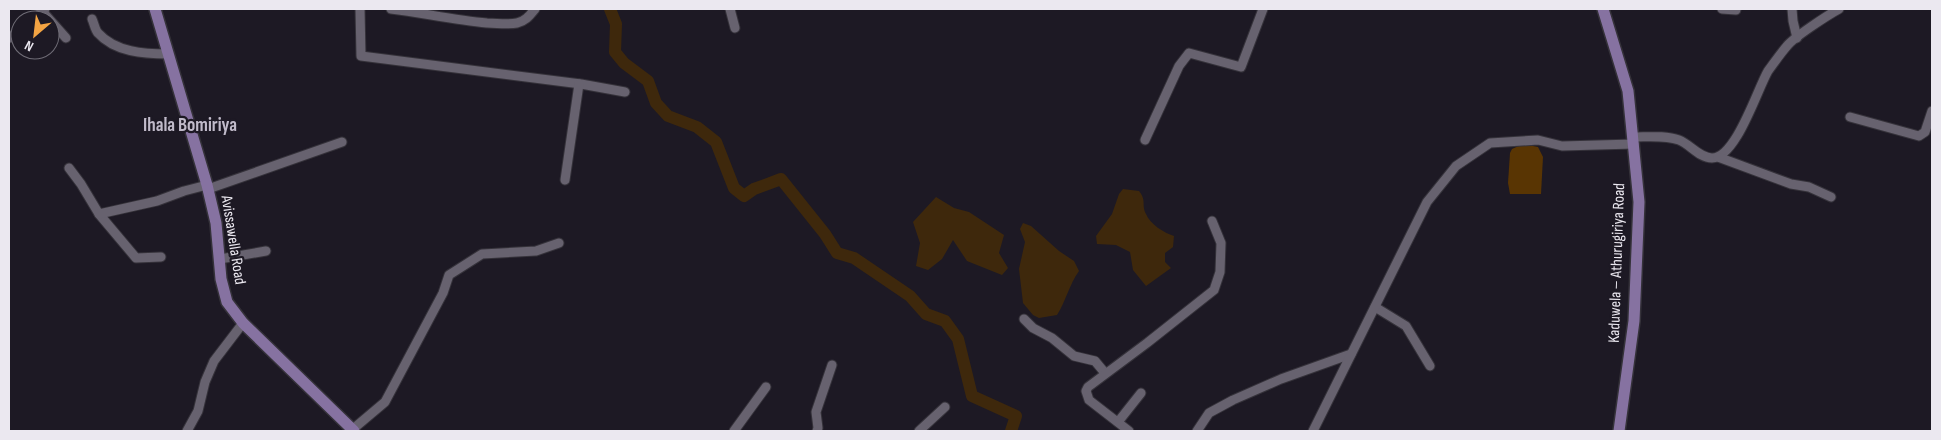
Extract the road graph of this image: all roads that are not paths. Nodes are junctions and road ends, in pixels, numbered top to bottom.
1 (155, 9) edge
2 (360, 9) edge
3 (391, 9) edge
4 (535, 9) edge
5 (730, 9) edge
6 (1263, 9) edge
7 (1603, 9) edge
8 (1722, 9) edge
9 (1792, 9) edge
10 (1839, 9) edge
11 (1736, 10) dead end
12 (92, 19) dead end
13 (734, 28) dead end
14 (60, 30) edge
15 (66, 38) dead end
16 (1797, 38) junction
17 (168, 54) junction
18 (579, 84) junction
19 (625, 92) dead end
20 (1932, 111) edge
21 (1850, 117) dead end
22 (1145, 140) dead end
23 (1634, 140) junction
24 (342, 142) dead end
25 (1718, 157) junction
26 (69, 168) dead end
27 (566, 180) dead end
28 (208, 187) junction
29 (1831, 197) dead end
30 (99, 214) junction
31 (1212, 221) dead end
32 (559, 243) dead end
33 (266, 251) dead end
34 (161, 257) dead end
35 (220, 259) junction
36 (1375, 307) junction
37 (1024, 318) dead end
38 (244, 323) junction
39 (1352, 354) junction
40 (832, 365) dead end
41 (1430, 366) dead end
42 (1105, 373) junction
43 (766, 387) dead end
44 (1141, 393) dead end
45 (945, 407) dead end
46 (1118, 422) junction
47 (353, 430) edge
48 (187, 431) edge
49 (734, 431) edge
50 (817, 431) edge
51 (919, 431) edge
52 (1130, 431) edge
53 (1197, 431) edge
54 (1313, 431) edge
55 (1619, 431) edge

1 - 17 main road, Avissawella Road
2 - 18 street
3 - 4 street
5 - 13 street
6 - 22 street
7 - 23 main road, Kaduwela – Athurugiriya Road
8 - 11 street
9 - 16 street
10 - 16 street
12 - 17 street
14 - 15 street
16 - 25 street
17 - 28 main road, Avissawella Road
18 - 19 street
18 - 27 street
20 - 21 street
23 - 25 street
23 - 36 street
23 - 55 main road, Kaduwela – Athurugiriya Road
24 - 28 street
25 - 29 street
26 - 30 street
28 - 30 street
28 - 35 main road, Avissawella Road
30 - 34 street
31 - 42 street
32 - 47 street
33 - 35 street
35 - 38 main road, Avissawella Road
36 - 39 street
36 - 41 street
37 - 42 street
38 - 47 main road, Avissawella Road
38 - 48 street
39 - 53 street
39 - 54 street
40 - 50 street
42 - 46 street
43 - 49 street
44 - 46 street
45 - 51 street
46 - 52 street

